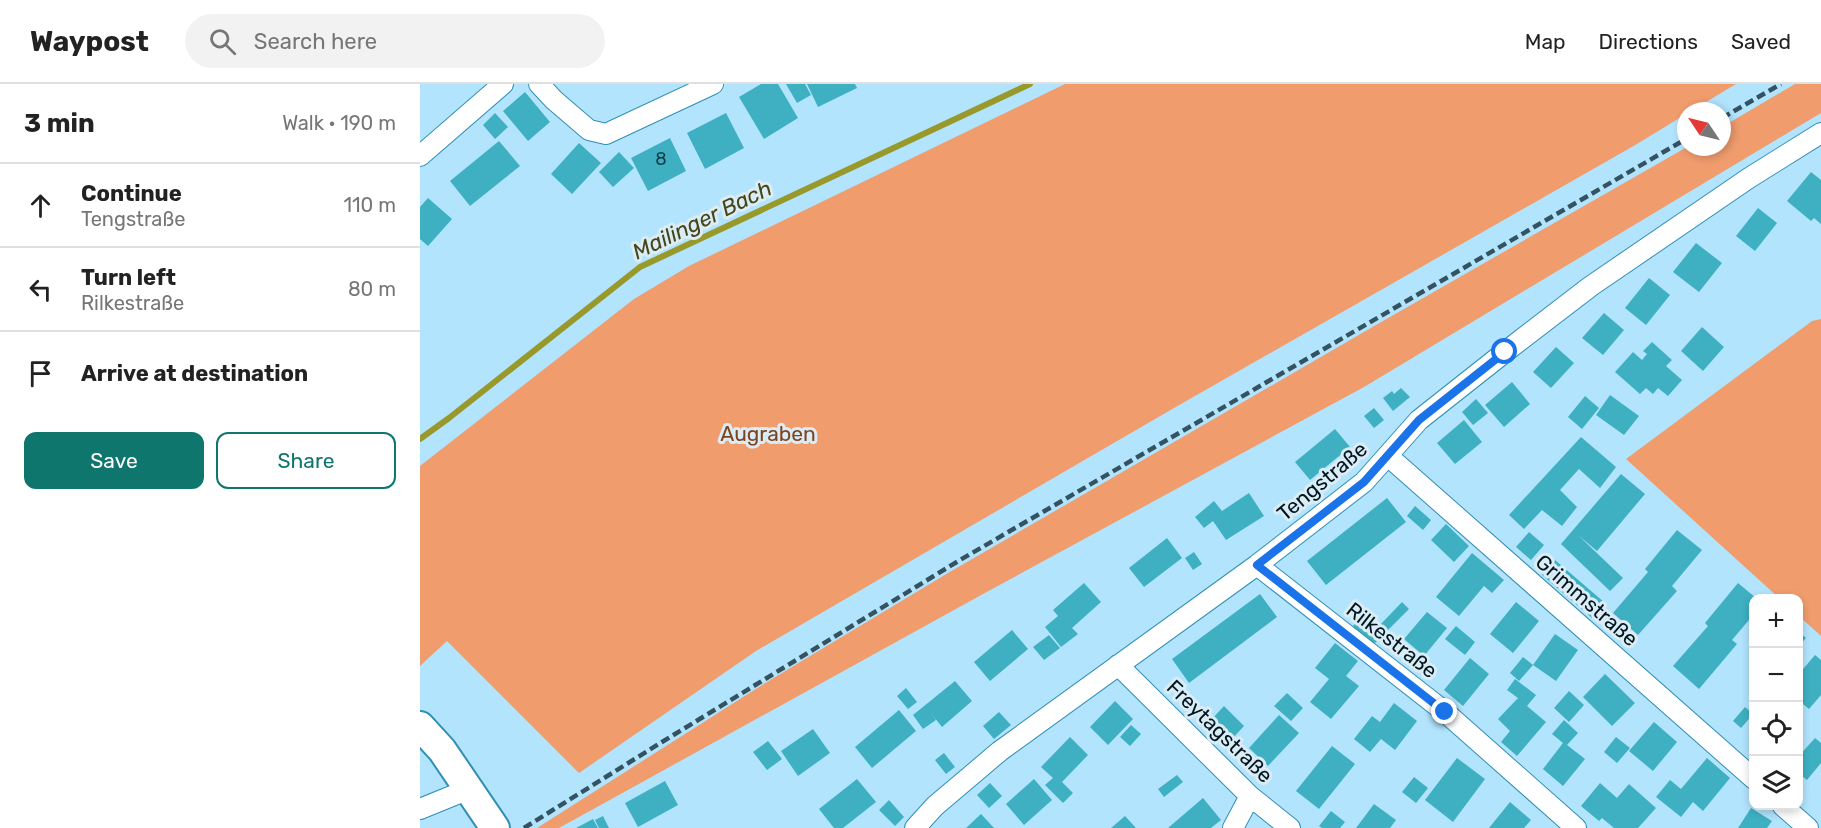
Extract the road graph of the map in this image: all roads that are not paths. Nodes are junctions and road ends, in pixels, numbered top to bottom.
1 (503, 84) edge
2 (538, 84) edge
3 (713, 84) edge
4 (1821, 133) edge
5 (420, 156) edge
6 (1388, 456) junction
7 (1257, 565) junction
8 (1118, 665) junction
9 (420, 726) edge
10 (1749, 775) edge
11 (469, 789) junction
12 (1250, 796) junction
13 (420, 809) edge
14 (1788, 810) edge
15 (495, 828) edge
16 (915, 828) edge
17 (1233, 828) edge
18 (1290, 828) edge
19 (1576, 828) edge
20 (1808, 828) edge

1 - 5 street
2 - 3 street
4 - 6 street, Tengstraße
6 - 7 street, Tengstraße
6 - 10 street, Grimmstraße
7 - 8 street, Tengstraße
7 - 19 street, Rilkestraße
8 - 12 street, Freytagstraße
8 - 16 street, Tengstraße
9 - 11 street
11 - 13 street
11 - 15 street
12 - 17 street
12 - 18 street, Freytagstraße
14 - 20 street

